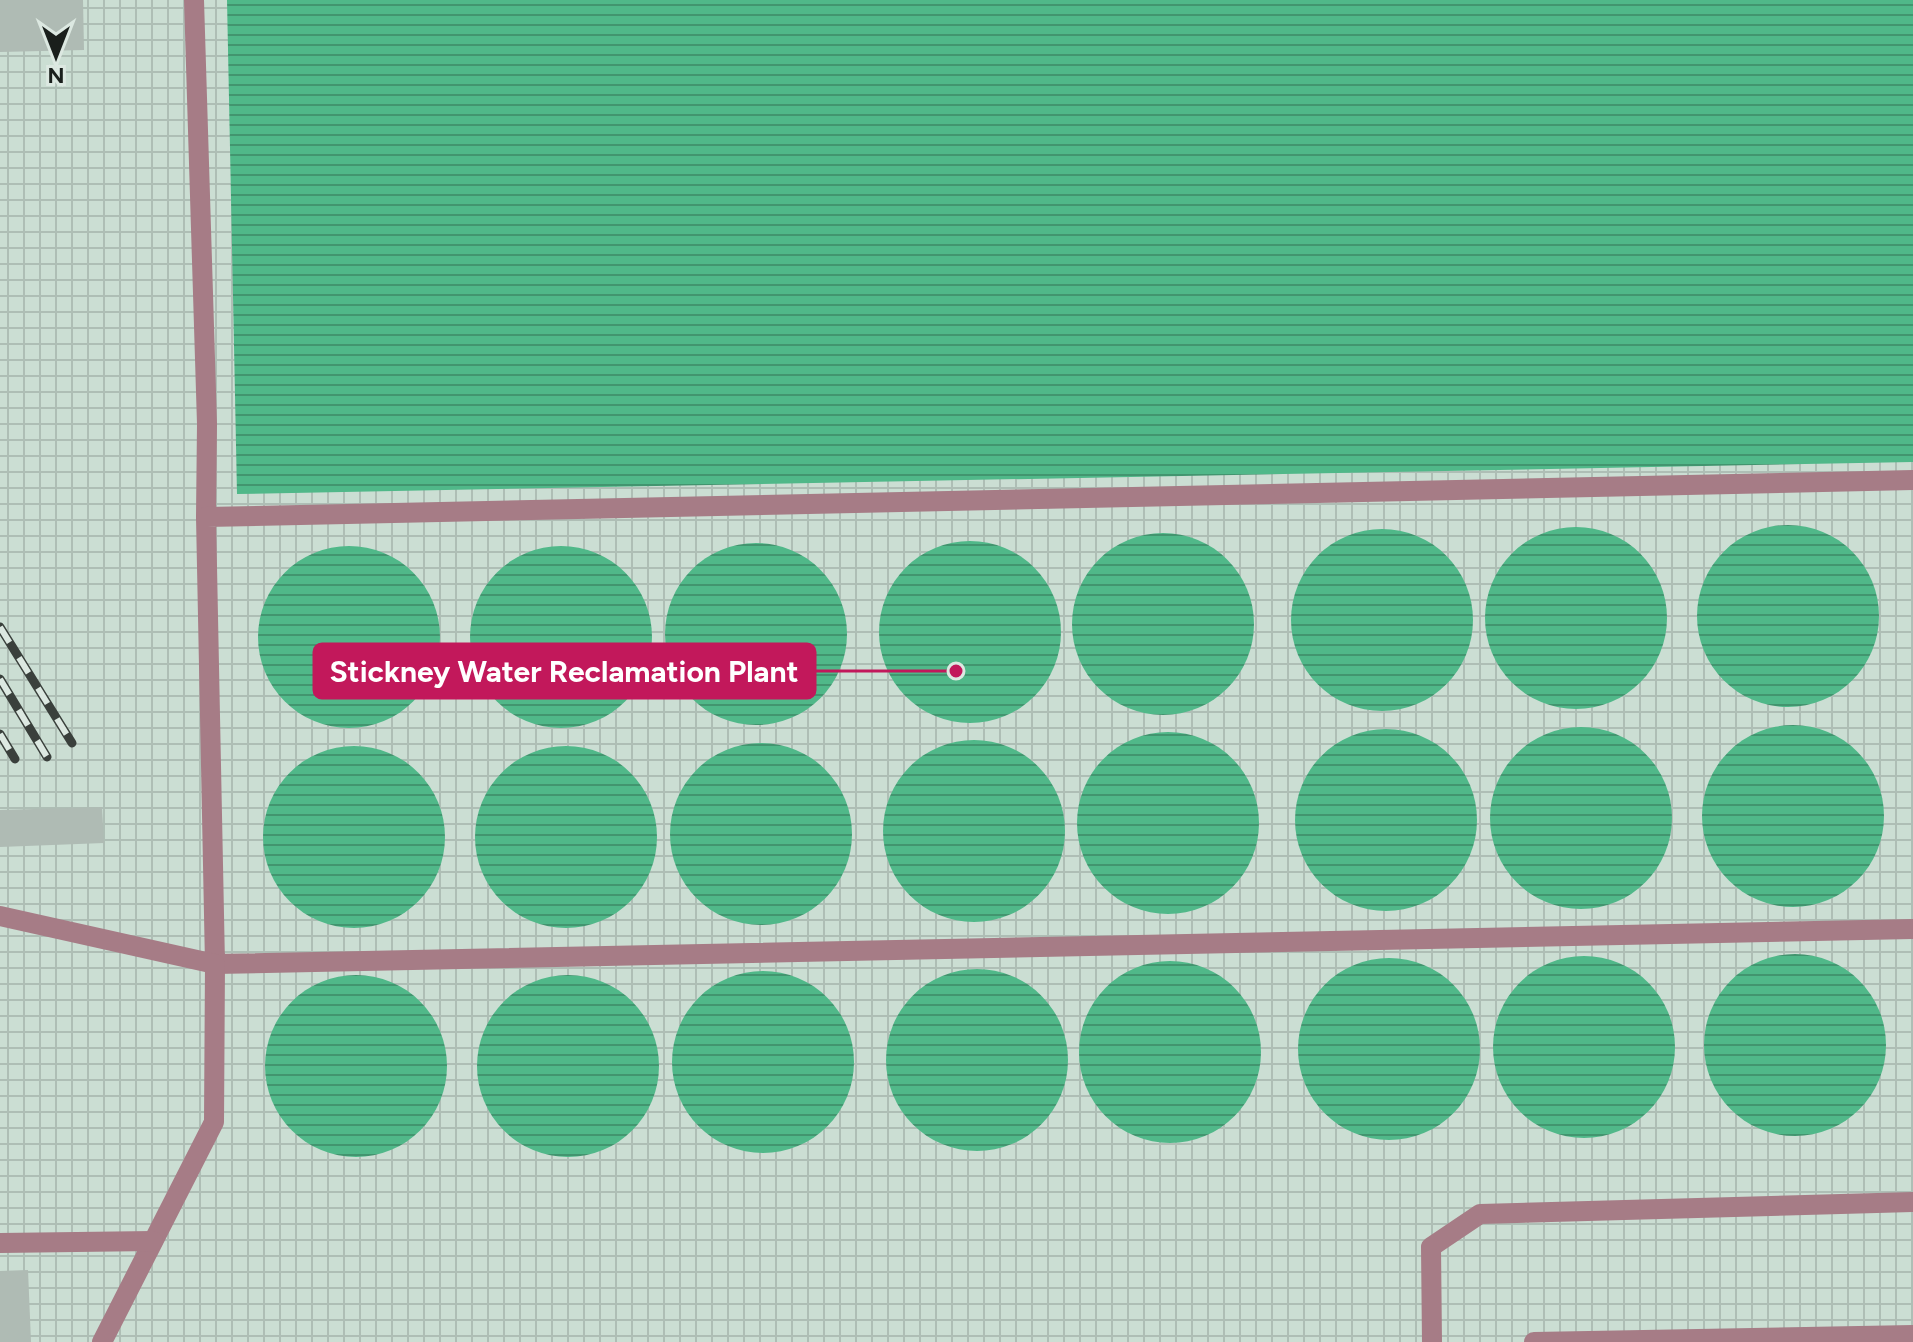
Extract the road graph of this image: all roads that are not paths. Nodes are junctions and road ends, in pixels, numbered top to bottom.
1 (194, 0) edge
2 (1913, 480) edge
3 (206, 517) junction
4 (0, 916) edge
5 (1913, 929) edge
6 (215, 964) junction
7 (1913, 1202) edge
8 (153, 1241) junction
9 (0, 1243) edge
10 (1913, 1335) edge
11 (102, 1342) edge
12 (1432, 1342) edge
13 (1534, 1342) edge

1 - 3 lane
2 - 3 lane
3 - 6 lane
4 - 6 lane
5 - 6 lane
6 - 8 lane
7 - 12 lane
8 - 9 lane
8 - 11 lane
10 - 13 lane

